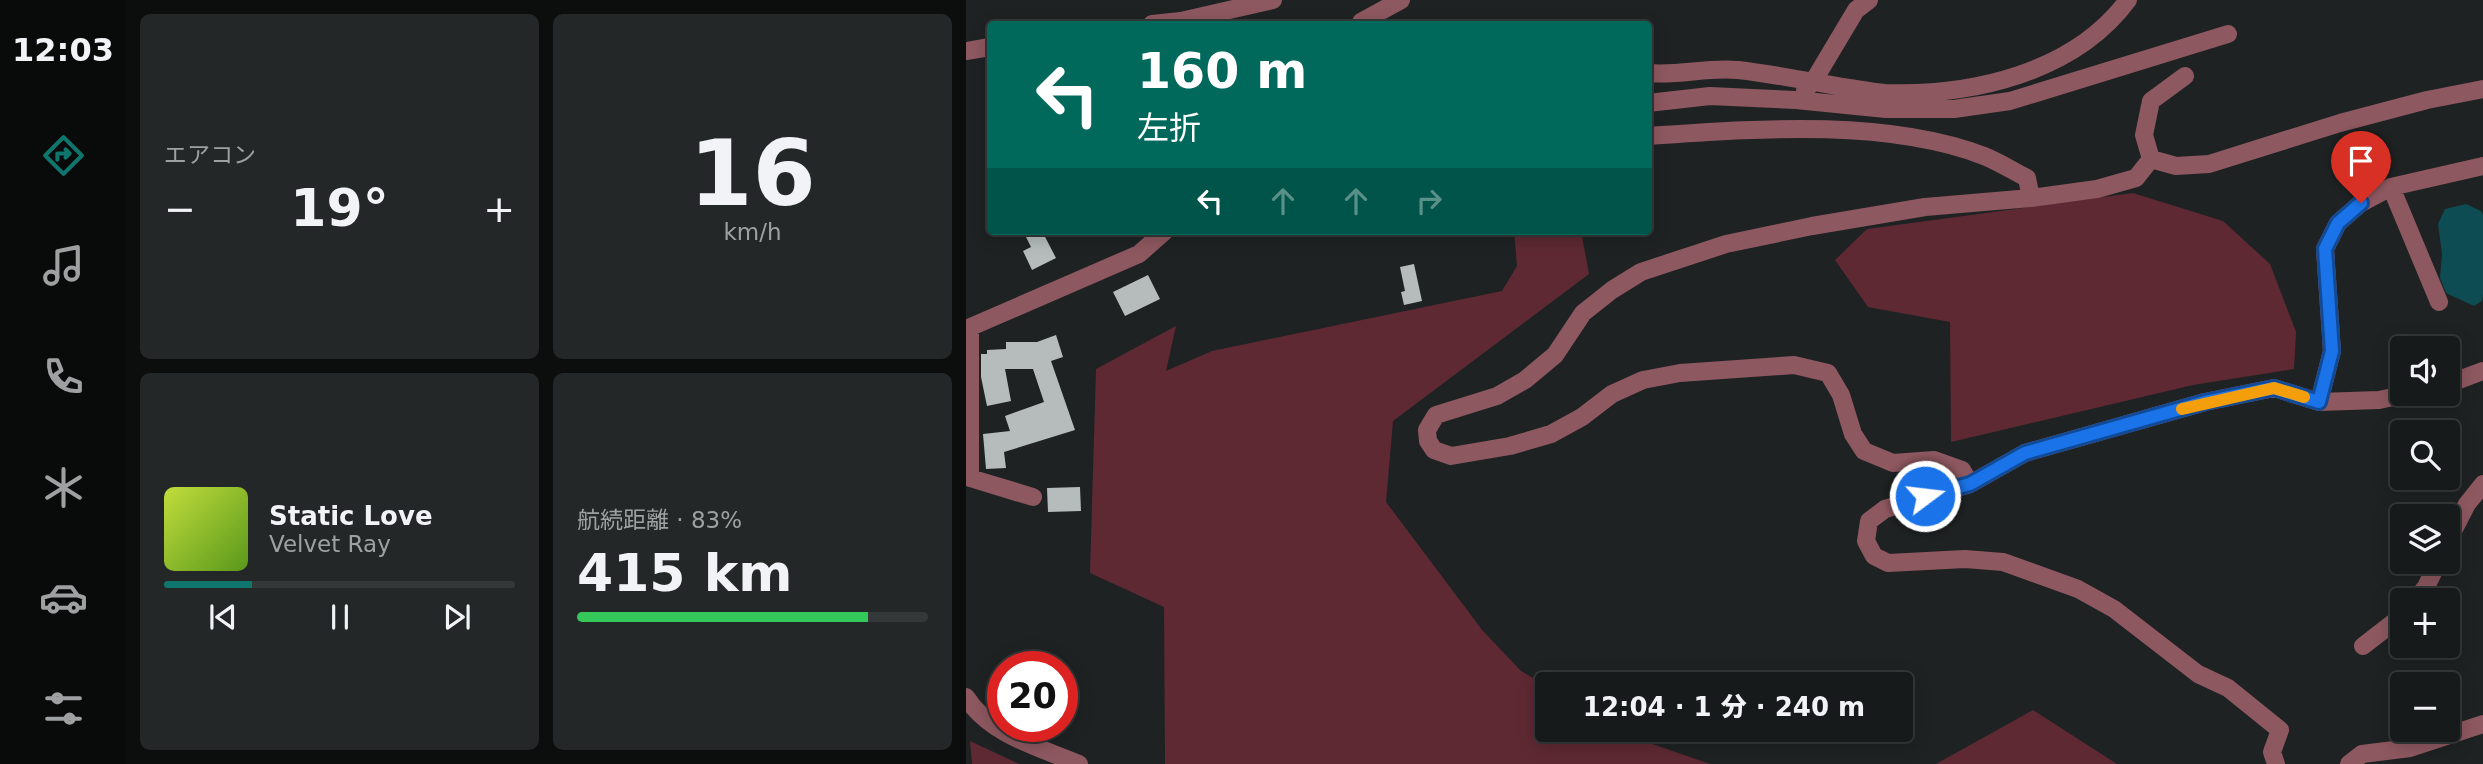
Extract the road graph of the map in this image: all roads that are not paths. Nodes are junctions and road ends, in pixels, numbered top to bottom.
1 (1273, 0) edge
2 (1401, 0) edge
3 (1869, 0) edge
4 (2129, 0) edge
5 (1181, 21) edge
6 (1363, 21) edge
7 (2228, 34) dead end
8 (987, 48) edge
9 (966, 51) edge
10 (1652, 73) edge
11 (2185, 76) dead end
12 (1813, 82) junction
13 (2483, 89) edge
14 (1796, 100) junction
15 (1652, 103) edge
16 (1652, 136) edge
17 (2151, 159) junction
18 (2483, 166) edge
19 (2391, 187) junction
20 (2031, 198) junction
21 (1160, 235) edge
22 (2440, 302) dead end
23 (968, 329) edge
24 (2483, 371) edge
25 (2460, 380) edge
26 (2390, 398) edge
27 (2319, 402) junction
28 (1970, 484) junction
29 (2483, 484) edge
30 (1033, 497) dead end
31 (2460, 518) edge
32 (2390, 625) edge
33 (2363, 646) dead end
34 (966, 697) edge
35 (2483, 724) edge
36 (1079, 764) edge
37 (2276, 764) edge
38 (2349, 764) edge

1 - 5 street
2 - 6 street
3 - 12 street
4 - 12 street
7 - 14 street
8 - 9 street
10 - 12 street
11 - 17 street
12 - 14 street
13 - 17 street
14 - 15 street
16 - 20 street
17 - 20 street
18 - 19 street
19 - 22 street
19 - 27 street
20 - 28 street
21 - 23 street
23 - 30 street
24 - 25 street
26 - 27 street
27 - 28 street
28 - 37 street
29 - 31 street
32 - 33 street
34 - 36 street
35 - 38 street

